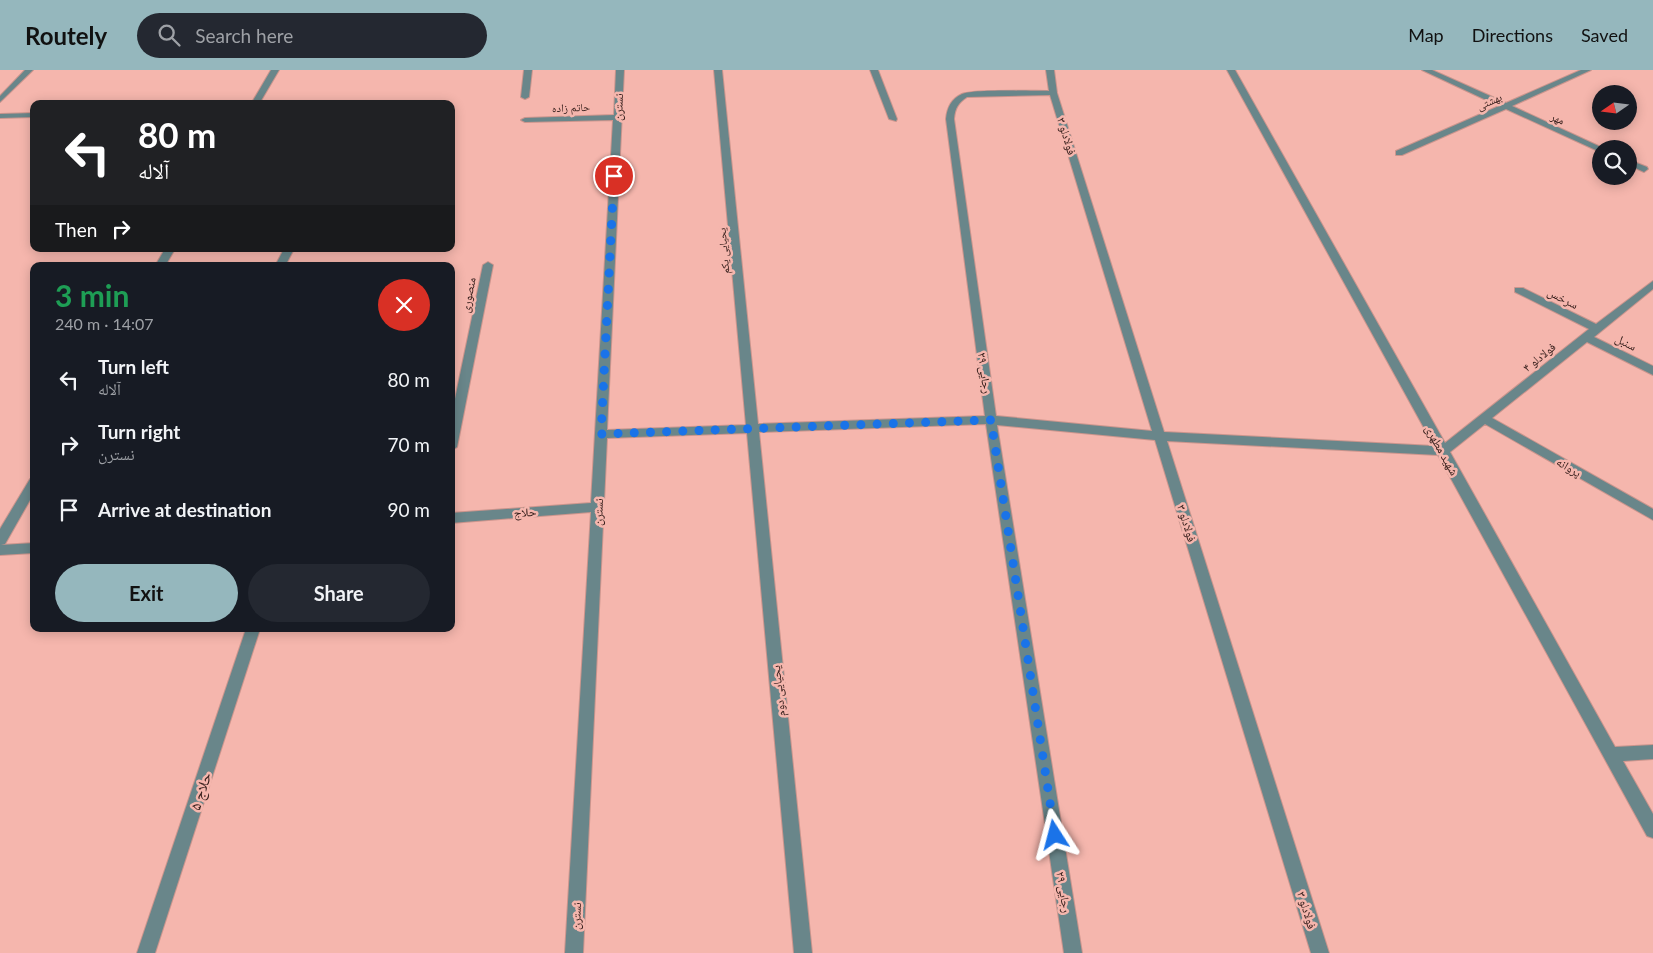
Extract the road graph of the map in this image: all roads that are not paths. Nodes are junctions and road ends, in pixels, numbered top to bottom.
1 (29, 70) edge
2 (275, 70) edge
3 (528, 70) edge
4 (620, 70) edge
5 (718, 70) edge
6 (874, 70) edge
7 (1050, 70) edge
8 (1231, 70) edge
9 (1426, 70) edge
10 (1587, 70) edge
11 (1054, 93) junction
12 (525, 97) dead end
13 (0, 100) edge
14 (257, 100) edge
15 (1505, 106) junction
16 (30, 115) edge
17 (0, 116) edge
18 (617, 117) junction
19 (893, 119) dead end
20 (525, 120) dead end
21 (1592, 146) edge
22 (1400, 154) dead end
23 (1637, 166) edge
24 (1644, 169) dead end
25 (488, 266) dead end
26 (1653, 284) edge
27 (1518, 290) dead end
28 (1596, 329) junction
29 (1586, 337) junction
30 (1653, 371) edge
31 (1484, 418) junction
32 (991, 420) junction
33 (455, 427) edge
34 (752, 429) junction
35 (601, 434) junction
36 (1160, 436) junction
37 (1443, 451) junction
38 (30, 489) edge
39 (598, 507) junction
40 (1653, 515) edge
41 (455, 518) edge
42 (0, 540) edge
43 (30, 548) edge
44 (0, 550) edge
45 (252, 632) edge
46 (1653, 752) edge
47 (1611, 754) junction
48 (1653, 830) edge
49 (146, 953) edge
50 (574, 953) edge
51 (804, 953) edge
52 (1073, 953) edge
53 (1320, 953) edge

1 - 13 street
2 - 14 street
3 - 12 street
4 - 18 street, نسترن
5 - 34 street, یحیایی یکم
6 - 19 street
7 - 11 street, فولادلو ۳
8 - 37 street, شهید مطهری
9 - 15 street, مهر
10 - 15 street, بهشتی
11 - 32 street, رجایی ۲۹
11 - 36 street, فولادلو ۳
15 - 21 street, مهر
15 - 22 street, بهشتی
16 - 17 street
18 - 20 street, حاتم زاده
18 - 35 street, نسترن
23 - 24 street
25 - 33 street, منصوری
26 - 28 street, فولادلو ۴
27 - 28 street, سرخس
28 - 29 street, فولادلو ۴
29 - 30 street, سنبل
29 - 31 street, فولادلو ۴
31 - 37 street, فولادلو ۴
31 - 40 street, پروانه
32 - 34 street
32 - 36 street
32 - 52 street, رجایی ۲۹
34 - 35 street
34 - 51 street, یحیایی دوم
35 - 39 street, نسترن
36 - 37 street
36 - 53 street, فولادلو ۳
37 - 47 street, شهید مطهری
38 - 42 street
39 - 41 street, حلاج
39 - 50 street, نسترن
43 - 44 street
45 - 49 street, حلاج ۵
46 - 47 street
47 - 48 street, شهید مطهری

